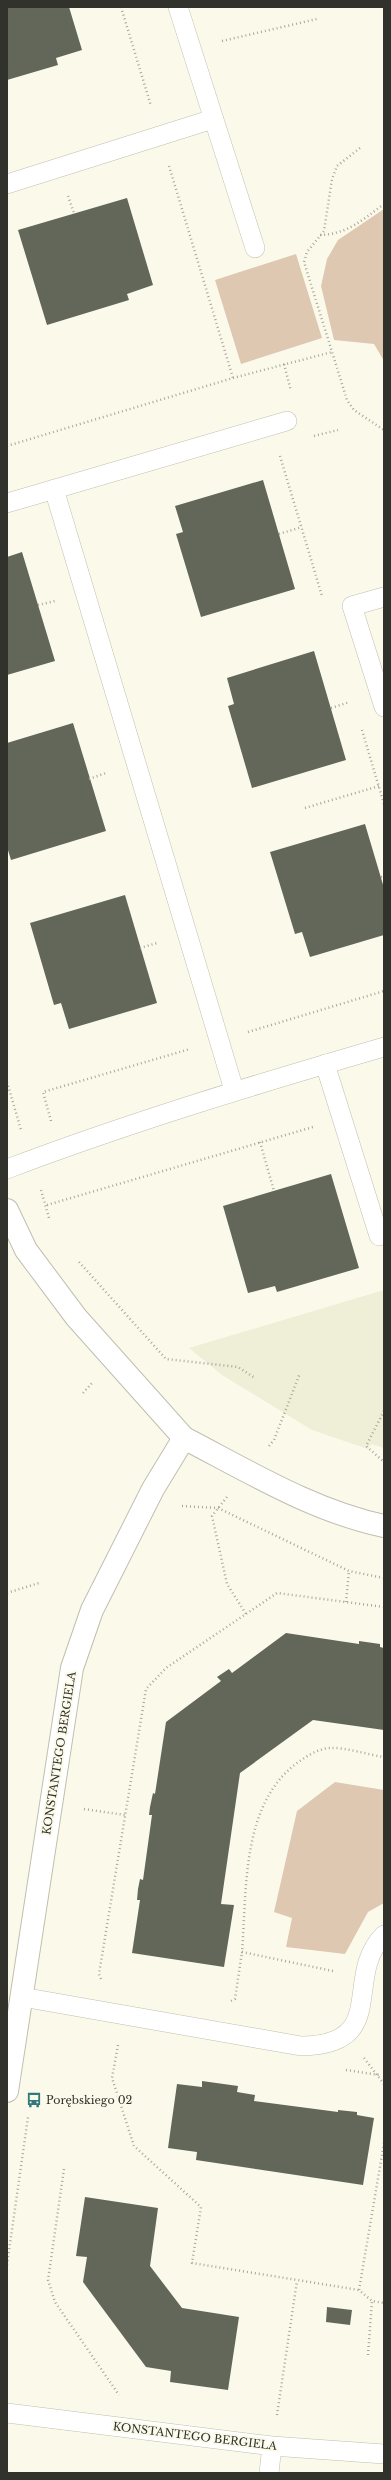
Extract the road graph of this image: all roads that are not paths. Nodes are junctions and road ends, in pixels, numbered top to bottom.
1 (178, 7) edge
2 (213, 119) junction
3 (7, 184) edge
4 (254, 248) dead end
5 (287, 421) dead end
6 (54, 489) junction
7 (7, 503) edge
8 (384, 597) edge
9 (384, 707) edge
10 (384, 1047) edge
11 (325, 1064) junction
12 (234, 1090) junction
13 (7, 1169) edge
14 (7, 1210) edge
15 (379, 1236) dead end
16 (184, 1438) junction
17 (384, 1526) edge
18 (384, 1934) edge
19 (22, 1997) junction
20 (7, 2091) edge
21 (7, 2413) edge
22 (272, 2446) junction
23 (384, 2454) edge
24 (268, 2473) edge

1 - 2 lane
2 - 3 lane
2 - 4 lane
5 - 6 lane
6 - 7 lane
6 - 12 lane
8 - 9 lane
10 - 11 lane
11 - 12 lane
11 - 15 lane
12 - 13 lane
14 - 16 street
16 - 17 street
16 - 19 street, KONSTANTEGO BERGIELA
18 - 19 lane
19 - 20 street, KONSTANTEGO BERGIELA
21 - 22 lane, KONSTANTEGO BERGIELA
22 - 23 lane, KONSTANTEGO BERGIELA
22 - 24 lane

